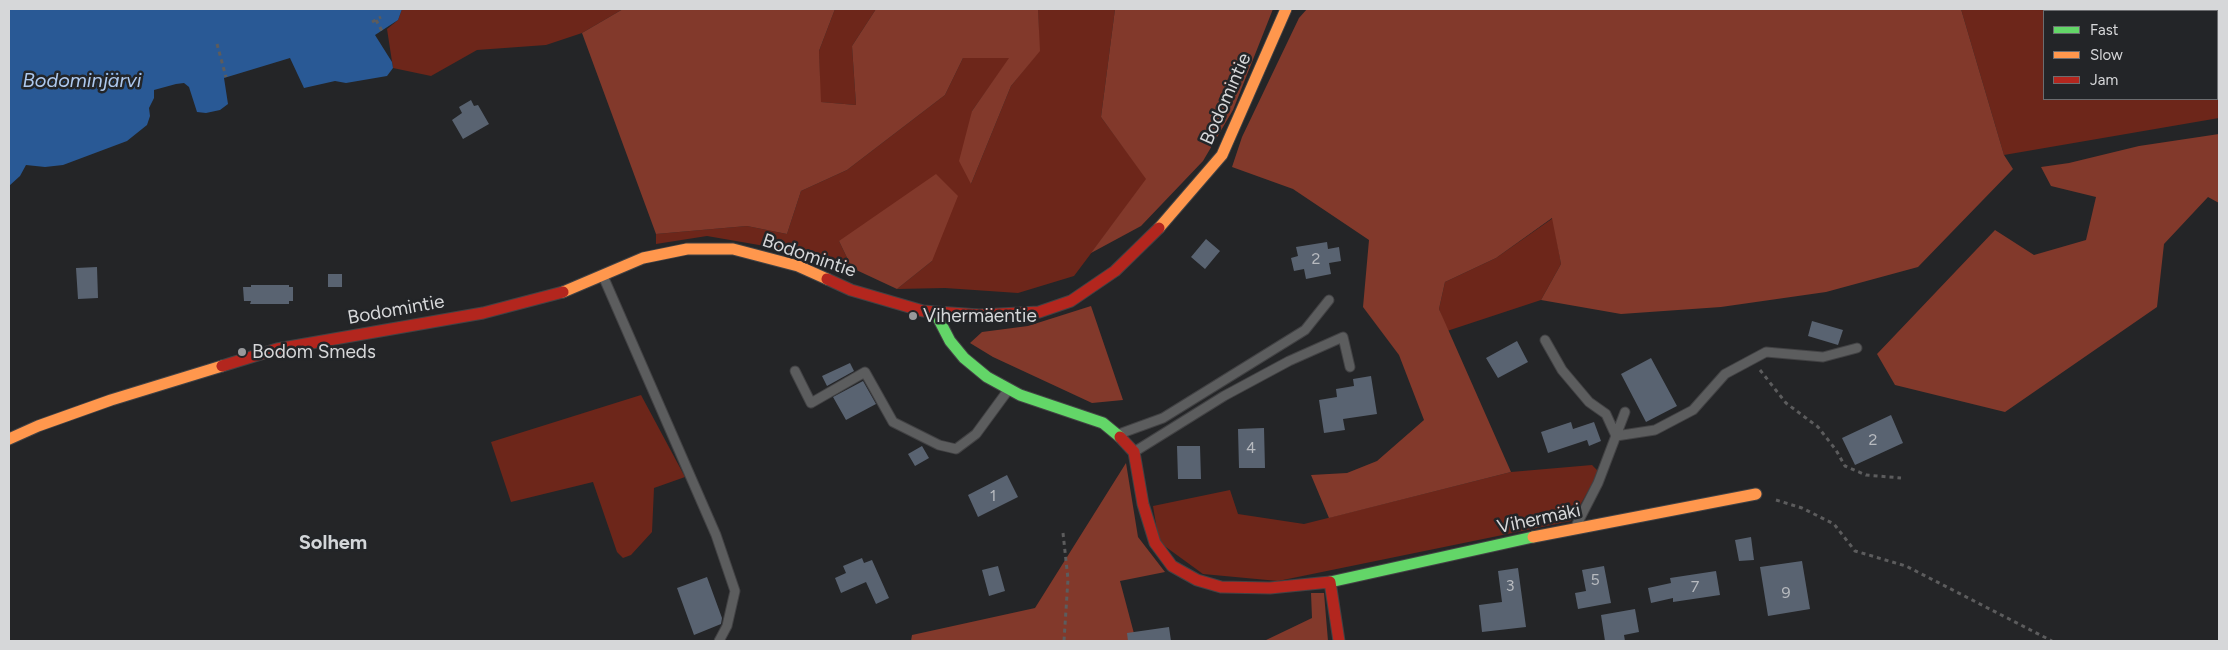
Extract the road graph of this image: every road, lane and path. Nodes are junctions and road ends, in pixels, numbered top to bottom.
1 (1286, 9) edge
2 (381, 17) dead end
3 (376, 20) junction
4 (372, 22) dead end
5 (382, 32) dead end
6 (217, 44) dead end
7 (226, 77) dead end
8 (603, 276) junction
9 (1329, 300) dead end
10 (935, 312) junction
11 (1545, 340) dead end
12 (1857, 348) dead end
13 (1752, 359) junction
14 (1350, 367) dead end
15 (795, 371) dead end
16 (1009, 389) junction
17 (1625, 412) dead end
18 (1118, 435) junction
19 (1616, 436) junction
20 (9, 439) edge
21 (1134, 452) junction
22 (1901, 478) dead end
23 (1756, 494) joint
24 (1575, 529) junction
25 (1062, 533) dead end
26 (1330, 582) junction
27 (719, 641) edge
28 (1064, 641) edge
29 (1339, 641) edge
30 (2052, 641) edge

1 - 10 street, Bodomintie
2 - 3 path
3 - 4 path
3 - 5 path
6 - 7 path
8 - 10 street, Bodomintie
8 - 20 street, Bodomintie
8 - 27 lane
9 - 18 lane
10 - 16 street
11 - 19 lane
12 - 13 lane
13 - 19 lane
13 - 22 path
14 - 21 lane
15 - 16 lane
16 - 18 street
17 - 19 lane
18 - 21 street
19 - 24 lane
21 - 26 street
23 - 24 street, Vihermäki
23 - 30 path
24 - 26 street, Vihermäki
25 - 28 path
26 - 29 street

